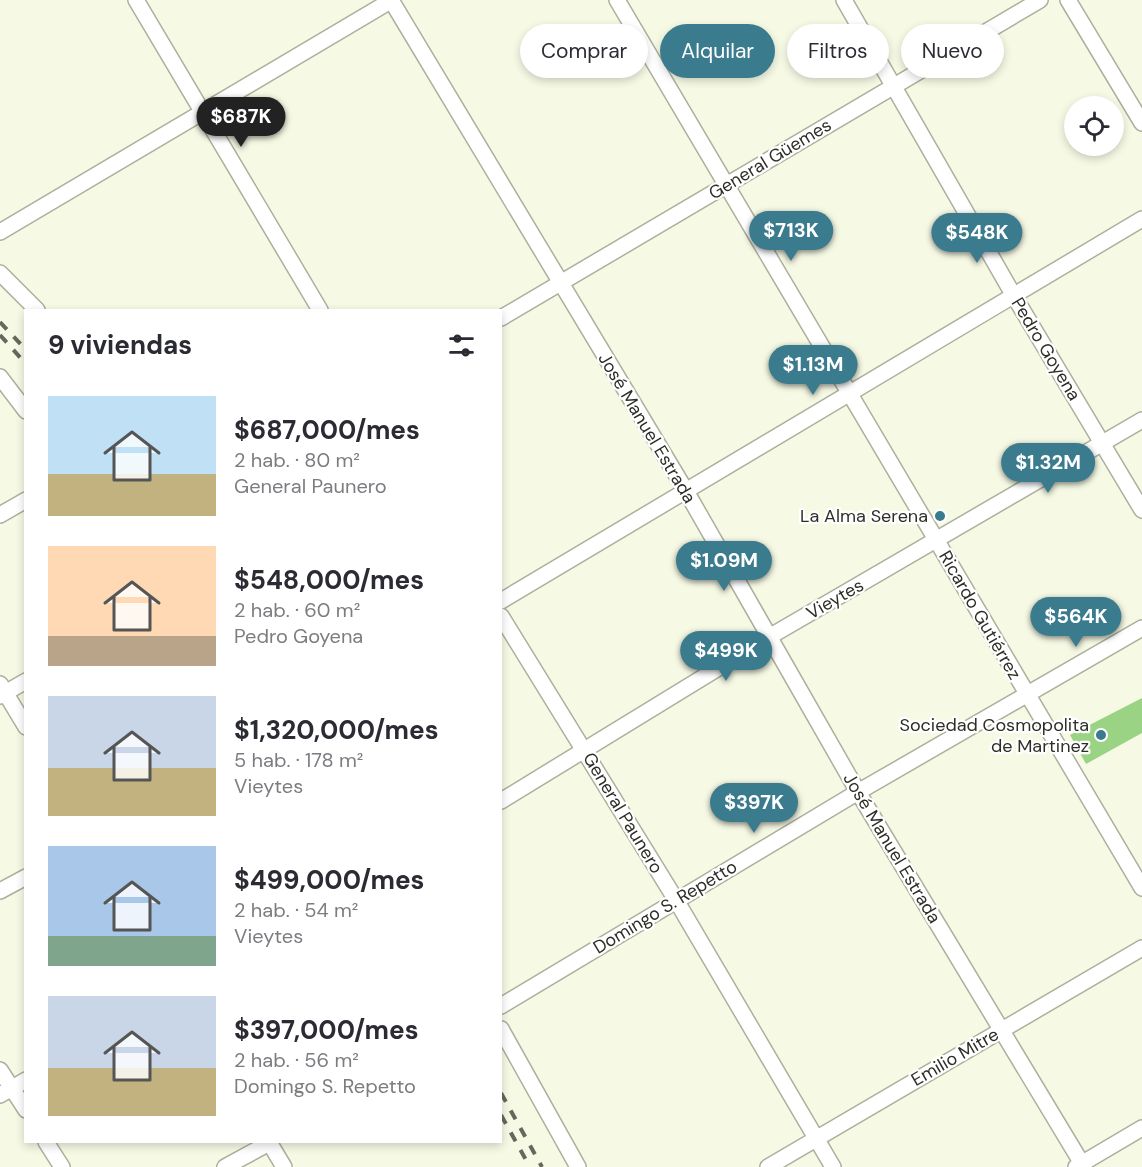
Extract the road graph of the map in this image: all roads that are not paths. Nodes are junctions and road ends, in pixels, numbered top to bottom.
1 (136, 0) edge
2 (392, 0) edge
3 (617, 0) edge
4 (844, 0) edge
5 (1040, 0) edge
6 (1068, 0) edge
7 (894, 86) junction
8 (201, 113) junction
9 (1142, 123) edge
10 (727, 185) junction
11 (1142, 219) edge
12 (0, 232) edge
13 (0, 273) edge
14 (560, 284) junction
15 (1014, 296) junction
16 (37, 309) edge
17 (319, 309) edge
18 (502, 317) edge
19 (0, 377) edge
20 (850, 393) junction
21 (24, 408) edge
22 (1142, 420) edge
23 (1104, 442) junction
24 (686, 491) junction
25 (24, 501) edge
26 (1142, 510) edge
27 (0, 515) edge
28 (936, 540) junction
29 (502, 599) edge
30 (502, 618) edge
31 (1142, 628) edge
32 (769, 637) junction
33 (24, 682) edge
34 (2, 691) edge
35 (1026, 696) junction
36 (24, 724) edge
37 (584, 749) junction
38 (858, 792) junction
39 (502, 800) edge
40 (24, 878) edge
41 (1142, 888) edge
42 (0, 891) edge
43 (676, 900) junction
44 (1142, 948) edge
45 (502, 1005) edge
46 (1001, 1030) junction
47 (502, 1031) edge
48 (0, 1070) edge
49 (24, 1081) edge
50 (6, 1091) edge
51 (24, 1108) edge
52 (1142, 1128) edge
53 (817, 1138) junction
54 (47, 1143) edge
55 (268, 1143) edge
56 (271, 1143) edge
57 (1080, 1166) edge
58 (62, 1167) edge
59 (225, 1167) edge
60 (284, 1167) edge
61 (578, 1167) edge
62 (768, 1167) edge
63 (833, 1167) edge

1 - 8 street
2 - 8 street
2 - 14 street, José Manuel Estrada
3 - 10 street, Ricardo Gutiérrez
4 - 7 street, Pedro Goyena
5 - 7 street, General Güemes
6 - 9 street
7 - 10 street, General Güemes
7 - 15 street, Pedro Goyena
8 - 12 street
8 - 17 street
10 - 14 street, General Güemes
10 - 20 street, Ricardo Gutiérrez
11 - 15 street
13 - 16 street
14 - 18 street, General Güemes
14 - 24 street, José Manuel Estrada
15 - 20 street
15 - 23 street, Pedro Goyena
19 - 21 street
20 - 24 street
20 - 28 street, Ricardo Gutiérrez
22 - 23 street, Vieytes
23 - 26 street, Pedro Goyena
23 - 28 street, Vieytes
24 - 29 street
24 - 32 street, José Manuel Estrada
25 - 27 street
28 - 32 street, Vieytes
28 - 35 street, Ricardo Gutiérrez
30 - 37 street, General Paunero
31 - 35 street, Domingo S. Repetto
32 - 37 street, Vieytes
32 - 38 street, José Manuel Estrada
33 - 34 street
34 - 36 street
35 - 38 street, Domingo S. Repetto
35 - 41 street, Ricardo Gutiérrez
37 - 39 street, Vieytes
37 - 43 street, General Paunero
38 - 43 street, Domingo S. Repetto
38 - 46 street, José Manuel Estrada
40 - 42 street
43 - 45 street, Domingo S. Repetto
43 - 53 street, General Paunero
44 - 46 street, Emilio Mitre
46 - 53 street, Emilio Mitre
46 - 57 street, José Manuel Estrada
47 - 61 street
48 - 50 street
49 - 50 street
50 - 51 street
52 - 57 street
53 - 62 street, Emilio Mitre
53 - 63 street, General Paunero
54 - 58 street
55 - 59 street
56 - 60 street

